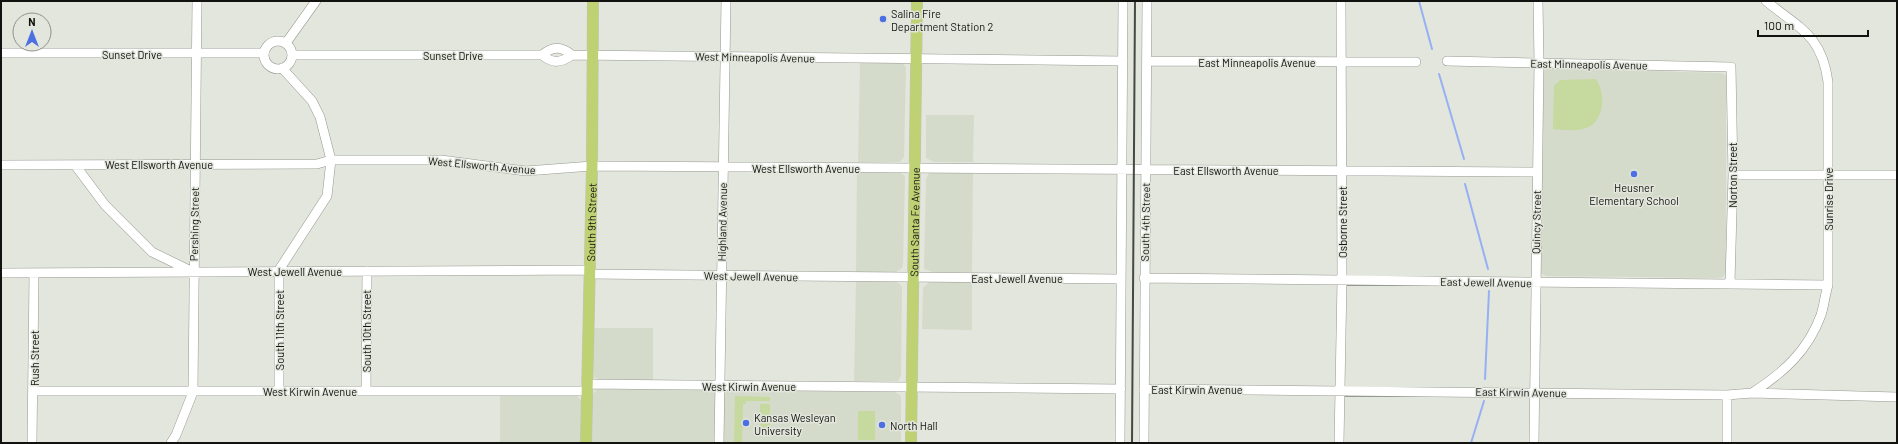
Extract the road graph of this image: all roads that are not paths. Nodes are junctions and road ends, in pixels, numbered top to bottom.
1 (197, 1) edge
2 (316, 1) edge
3 (593, 1) edge
4 (726, 1) edge
5 (917, 1) edge
6 (1124, 1) edge
7 (1147, 1) edge
8 (1341, 1) edge
9 (1538, 1) edge
10 (1766, 1) edge
11 (286, 43) junction
12 (1, 53) edge
13 (262, 53) junction
14 (197, 54) junction
15 (293, 55) junction
16 (542, 55) junction
17 (572, 56) junction
18 (593, 56) junction
19 (725, 57) junction
20 (916, 59) junction
21 (1124, 61) junction
22 (1147, 61) junction
23 (1447, 61) dead end
24 (1340, 62) junction
25 (1416, 62) dead end
26 (1539, 63) junction
27 (1732, 67) joint
28 (282, 68) junction
29 (331, 160) junction
30 (195, 164) junction
31 (1, 165) edge
32 (75, 165) junction
33 (592, 166) junction
34 (723, 167) junction
35 (915, 169) junction
36 (1122, 170) junction
37 (1146, 170) junction
38 (1342, 171) junction
39 (1537, 172) junction
40 (1733, 175) junction
41 (1828, 175) junction
42 (1897, 175) edge
43 (279, 270) junction
44 (367, 271) junction
45 (194, 272) junction
46 (589, 272) junction
47 (1, 273) edge
48 (34, 273) junction
49 (721, 275) junction
50 (913, 278) junction
51 (1144, 278) junction
52 (1121, 279) junction
53 (1342, 280) junction
54 (1535, 283) junction
55 (1730, 283) junction
56 (1828, 285) junction
57 (720, 386) junction
58 (912, 387) junction
59 (586, 388) junction
60 (1121, 389) junction
61 (1144, 389) junction
62 (366, 390) junction
63 (1339, 390) junction
64 (34, 391) junction
65 (279, 391) junction
66 (193, 392) junction
67 (1534, 392) junction
68 (1752, 393) junction
69 (1727, 395) junction
70 (1897, 397) edge
71 (32, 443) edge
72 (171, 443) edge
73 (586, 443) edge
74 (719, 443) edge
75 (911, 443) edge
76 (1120, 443) edge
77 (1144, 443) edge
78 (1339, 443) edge
79 (1534, 443) edge
80 (1727, 443) edge

1 - 14 street, Pershing Street
2 - 11 street
3 - 18 main road, South 9th Street
4 - 19 street, Highland Avenue
5 - 20 main road, South Santa Fe Avenue
6 - 21 street, South 4th Street
7 - 22 street, South 4th Street
8 - 24 street, Osborne Street
9 - 26 street, Quincy Street
10 - 41 street, Sunrise Drive
11 - 13 street
11 - 15 street
12 - 14 street, Sunset Drive
13 - 14 street, Sunset Drive
13 - 28 street
14 - 30 street, Pershing Street
15 - 16 street, Sunset Drive
15 - 28 street
16 - 17 street, Sunset Drive
16 - 17 street, Sunset Drive
17 - 18 street, Sunset Drive
18 - 19 street, West Minneapolis Avenue
18 - 33 main road, South 9th Street
19 - 20 street, West Minneapolis Avenue
19 - 34 street, Highland Avenue
20 - 21 street
20 - 35 main road, South Santa Fe Avenue
21 - 36 street, South 4th Street
22 - 24 street, East Minneapolis Avenue
22 - 37 street, South 4th Street
23 - 26 street, East Minneapolis Avenue
24 - 25 street, East Minneapolis Avenue
24 - 38 street, Osborne Street
26 - 27 street, East Minneapolis Avenue
26 - 39 street, Quincy Street
27 - 40 street, Norton Street
28 - 29 street
29 - 30 street, West Ellsworth Avenue
29 - 33 street, West Ellsworth Avenue
29 - 43 street
30 - 32 street, West Ellsworth Avenue
30 - 45 street, Pershing Street
31 - 32 street, West Ellsworth Avenue
32 - 45 street
33 - 34 street, West Ellsworth Avenue
33 - 46 main road, South 9th Street
34 - 35 street, West Ellsworth Avenue
34 - 49 street, Highland Avenue
35 - 36 street, East Ellsworth Avenue
35 - 50 main road, South Santa Fe Avenue
36 - 37 street, East Ellsworth Avenue
36 - 52 street, South 4th Street
37 - 38 street, East Ellsworth Avenue
37 - 51 street, South 4th Street
38 - 39 street, East Ellsworth Avenue
38 - 53 street, Osborne Street
39 - 54 street, Quincy Street
40 - 41 street
40 - 55 street, Norton Street
41 - 42 street
41 - 56 street, Sunrise Drive
43 - 44 street, West Jewell Avenue
43 - 45 street, West Jewell Avenue
43 - 65 street, South 11th Street
44 - 46 street, West Jewell Avenue
44 - 62 street, South 10th Street
45 - 48 street, West Jewell Avenue
45 - 66 street, Pershing Street
46 - 49 street, West Jewell Avenue
46 - 59 main road, South 9th Street
47 - 48 street, West Jewell Avenue
48 - 64 street, Rush Street
49 - 50 street, West Jewell Avenue
49 - 57 street, Highland Avenue
50 - 52 street, East Jewell Avenue
50 - 58 main road, South Santa Fe Avenue
51 - 53 street, East Jewell Avenue
51 - 61 street, South 4th Street
52 - 60 street, South 4th Street
53 - 54 street, East Jewell Avenue
53 - 63 street, Osborne Street
54 - 55 street, East Jewell Avenue
54 - 67 street, Quincy Street
55 - 56 street, East Jewell Avenue
56 - 68 street, Sunrise Drive
57 - 58 street, West Kirwin Avenue
57 - 59 street, West Kirwin Avenue
57 - 74 street, Highland Avenue
58 - 60 street
58 - 75 main road, South Santa Fe Avenue
59 - 62 street, West Kirwin Avenue
59 - 73 main road, South 9th Street
60 - 76 street, South 4th Street
61 - 63 street, East Kirwin Avenue
61 - 77 street, South 4th Street
62 - 65 street, West Kirwin Avenue
63 - 67 street, East Kirwin Avenue
63 - 78 street, Osborne Street
64 - 66 street, West Kirwin Avenue
64 - 71 street, Rush Street
65 - 66 street, West Kirwin Avenue
66 - 72 street, Pershing Street
67 - 69 street, East Kirwin Avenue
67 - 79 street, Quincy Street
68 - 69 street, East Kirwin Avenue
68 - 70 street, East Kirwin Avenue
69 - 80 street

